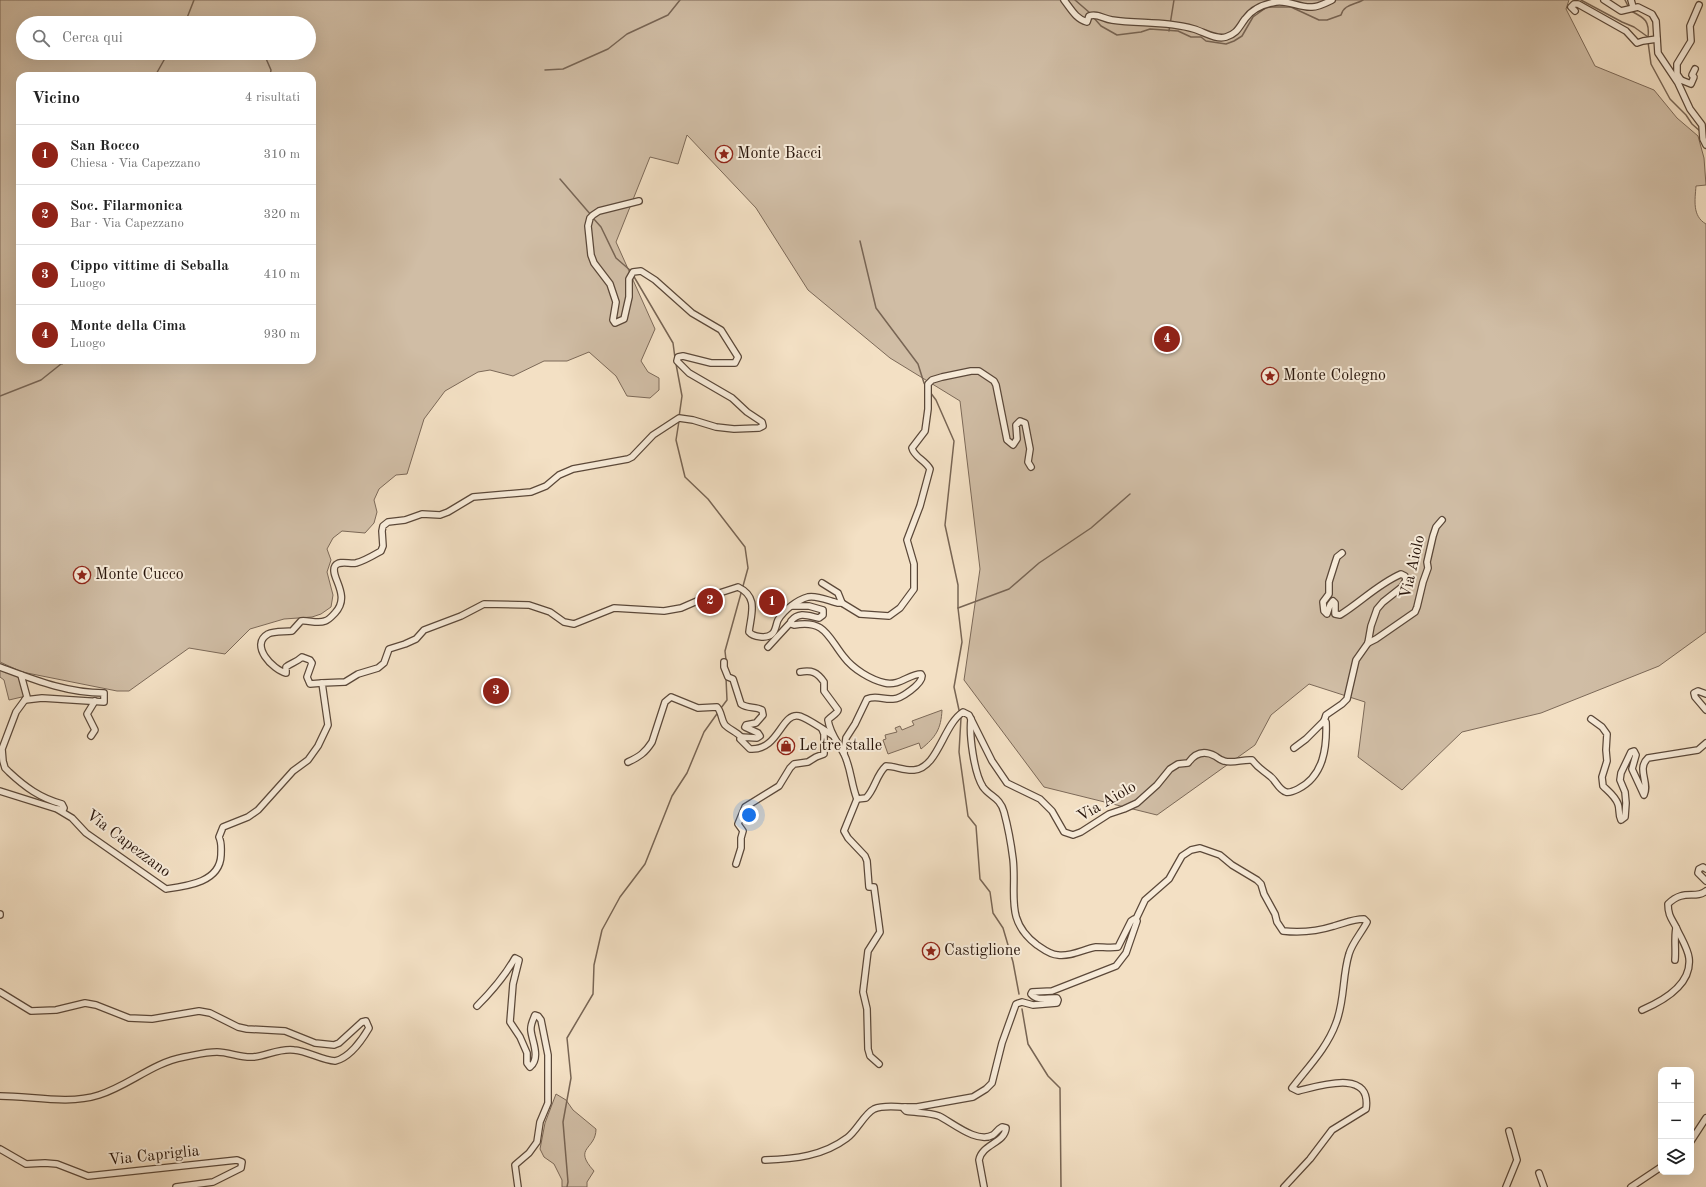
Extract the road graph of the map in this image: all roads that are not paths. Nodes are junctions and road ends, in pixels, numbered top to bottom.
1 (1064, 0) edge
2 (1332, 0) edge
3 (1604, 0) edge
4 (1631, 0) edge
5 (1698, 5) dead end
6 (1630, 8) junction
7 (1575, 11) dead end
8 (1656, 39) junction
9 (1695, 69) dead end
10 (1679, 81) junction
11 (1705, 140) edge
12 (639, 201) dead end
13 (1031, 467) dead end
14 (1442, 520) dead end
15 (1342, 553) dead end
16 (822, 584) dead end
17 (842, 603) junction
18 (792, 606) junction
19 (791, 622) junction
20 (1368, 643) junction
21 (768, 647) dead end
22 (724, 662) dead end
23 (0, 667) edge
24 (800, 672) dead end
25 (21, 675) junction
26 (322, 683) junction
27 (1706, 694) edge
28 (25, 700) junction
29 (95, 701) junction
30 (1706, 710) edge
31 (971, 719) junction
32 (1590, 719) dead end
33 (1324, 721) junction
34 (822, 730) junction
35 (832, 735) junction
36 (91, 736) dead end
37 (741, 737) junction
38 (1706, 743) edge
39 (1294, 748) dead end
40 (844, 753) junction
41 (628, 762) dead end
42 (0, 791) edge
43 (857, 799) junction
44 (57, 809) junction
45 (736, 864) dead end
46 (1706, 869) edge
47 (1706, 881) edge
48 (1706, 891) edge
49 (1136, 919) junction
50 (1676, 928) junction
51 (1675, 960) dead end
52 (0, 992) edge
53 (478, 1006) dead end
54 (1642, 1010) dead end
55 (880, 1064) dead end
56 (0, 1096) edge
57 (905, 1107) junction
58 (1706, 1118) edge
59 (1509, 1130) dead end
60 (1692, 1139) edge
61 (0, 1149) edge
62 (766, 1160) dead end
63 (1658, 1169) edge
64 (1539, 1173) dead end
65 (176, 1187) edge
66 (518, 1187) edge
67 (984, 1187) edge
68 (1284, 1187) edge
69 (1506, 1187) edge
70 (1544, 1187) edge
71 (1631, 1187) edge

1 - 2 street
3 - 6 street
4 - 6 street
5 - 10 street
6 - 8 street
7 - 8 street
8 - 10 street
9 - 10 street
10 - 11 street
12 - 26 street
13 - 17 street
14 - 20 street, Via Aiolo
15 - 20 street, Via Aiolo
16 - 17 street
17 - 18 street
18 - 19 street
18 - 26 street
19 - 21 street
19 - 40 street
20 - 33 street, Via Aiolo
22 - 37 street
23 - 25 street
24 - 35 street
25 - 28 street
25 - 29 street
26 - 44 street, Via Capezzano
27 - 30 street
28 - 29 street
28 - 44 street
29 - 36 street
31 - 33 street, Via Aiolo
31 - 43 street
31 - 49 street
32 - 38 street
33 - 39 street, Via Aiolo
34 - 35 street
34 - 37 street
34 - 45 street
35 - 40 street
37 - 41 street
40 - 43 street
42 - 44 street
43 - 55 street
46 - 47 street
48 - 50 street
49 - 57 street
49 - 68 street
50 - 51 street
50 - 54 street
52 - 56 street
53 - 66 street
57 - 62 street
57 - 67 street
58 - 60 street
59 - 69 street
61 - 65 street, Via Capriglia
63 - 71 street
64 - 70 street

